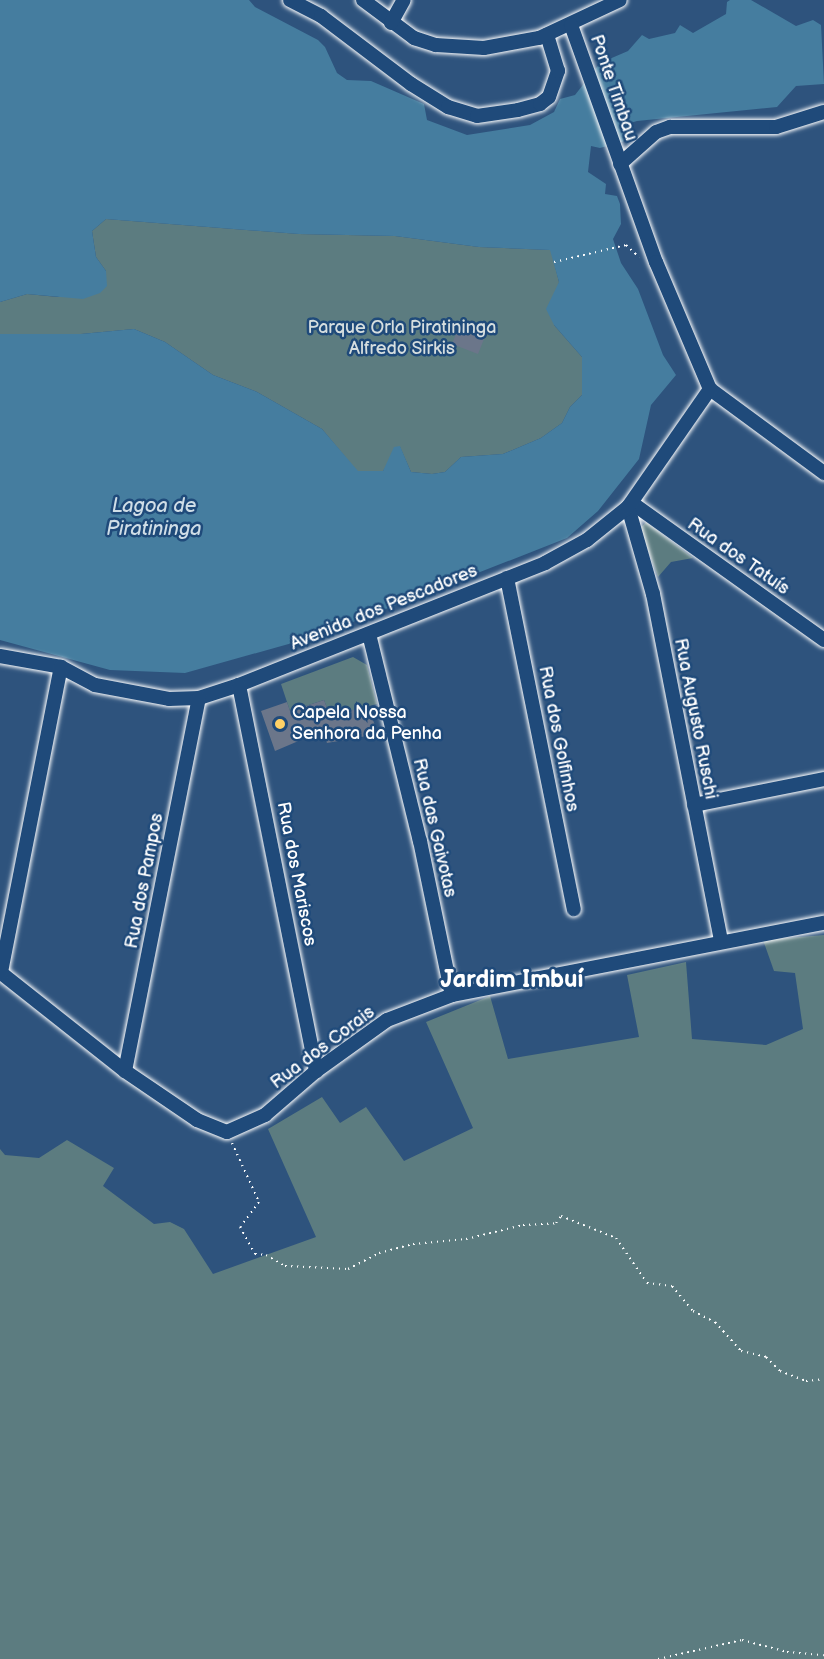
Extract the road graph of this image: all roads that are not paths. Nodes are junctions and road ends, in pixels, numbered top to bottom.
1 (290, 0) edge
2 (363, 0) edge
3 (404, 0) edge
4 (620, 0) edge
5 (390, 23) junction
6 (572, 25) junction
7 (547, 35) junction
8 (823, 117) edge
9 (620, 164) junction
10 (710, 389) junction
11 (824, 473) edge
12 (630, 505) junction
13 (507, 578) junction
14 (369, 634) junction
15 (824, 640) edge
16 (0, 656) edge
17 (61, 668) junction
18 (239, 685) junction
19 (199, 698) junction
20 (824, 779) edge
21 (694, 805) junction
22 (574, 909) dead end
23 (824, 923) edge
24 (721, 940) junction
25 (1, 972) edge
26 (452, 994) junction
27 (125, 1071) junction
28 (316, 1071) junction

1 - 7 street
2 - 5 street
3 - 5 street
4 - 6 street
5 - 7 street
6 - 7 street
6 - 9 street, Ponte Timbau
8 - 9 street
9 - 10 street, Ponte Timbau
10 - 11 street
10 - 12 street, Avenida dos Pescadores
12 - 13 street, Avenida dos Pescadores
12 - 15 street, Rua dos Tatuís
12 - 21 street, Rua Augusto Ruschi
13 - 14 street, Avenida dos Pescadores
13 - 22 street, Rua dos Golfinhos
14 - 18 street, Avenida dos Pescadores
14 - 26 street, Rua das Gaivotas
16 - 17 street, Avenida dos Pescadores
17 - 19 street, Avenida dos Pescadores
17 - 25 street
18 - 19 street, Avenida dos Pescadores
18 - 28 street, Rua dos Mariscos
19 - 27 street, Rua dos Pampos
20 - 21 street
21 - 24 street, Rua Augusto Ruschi
23 - 24 street, Rua dos Corais
24 - 26 street, Rua dos Corais
25 - 27 street
26 - 28 street, Rua dos Corais
27 - 28 street, Rua dos Corais

